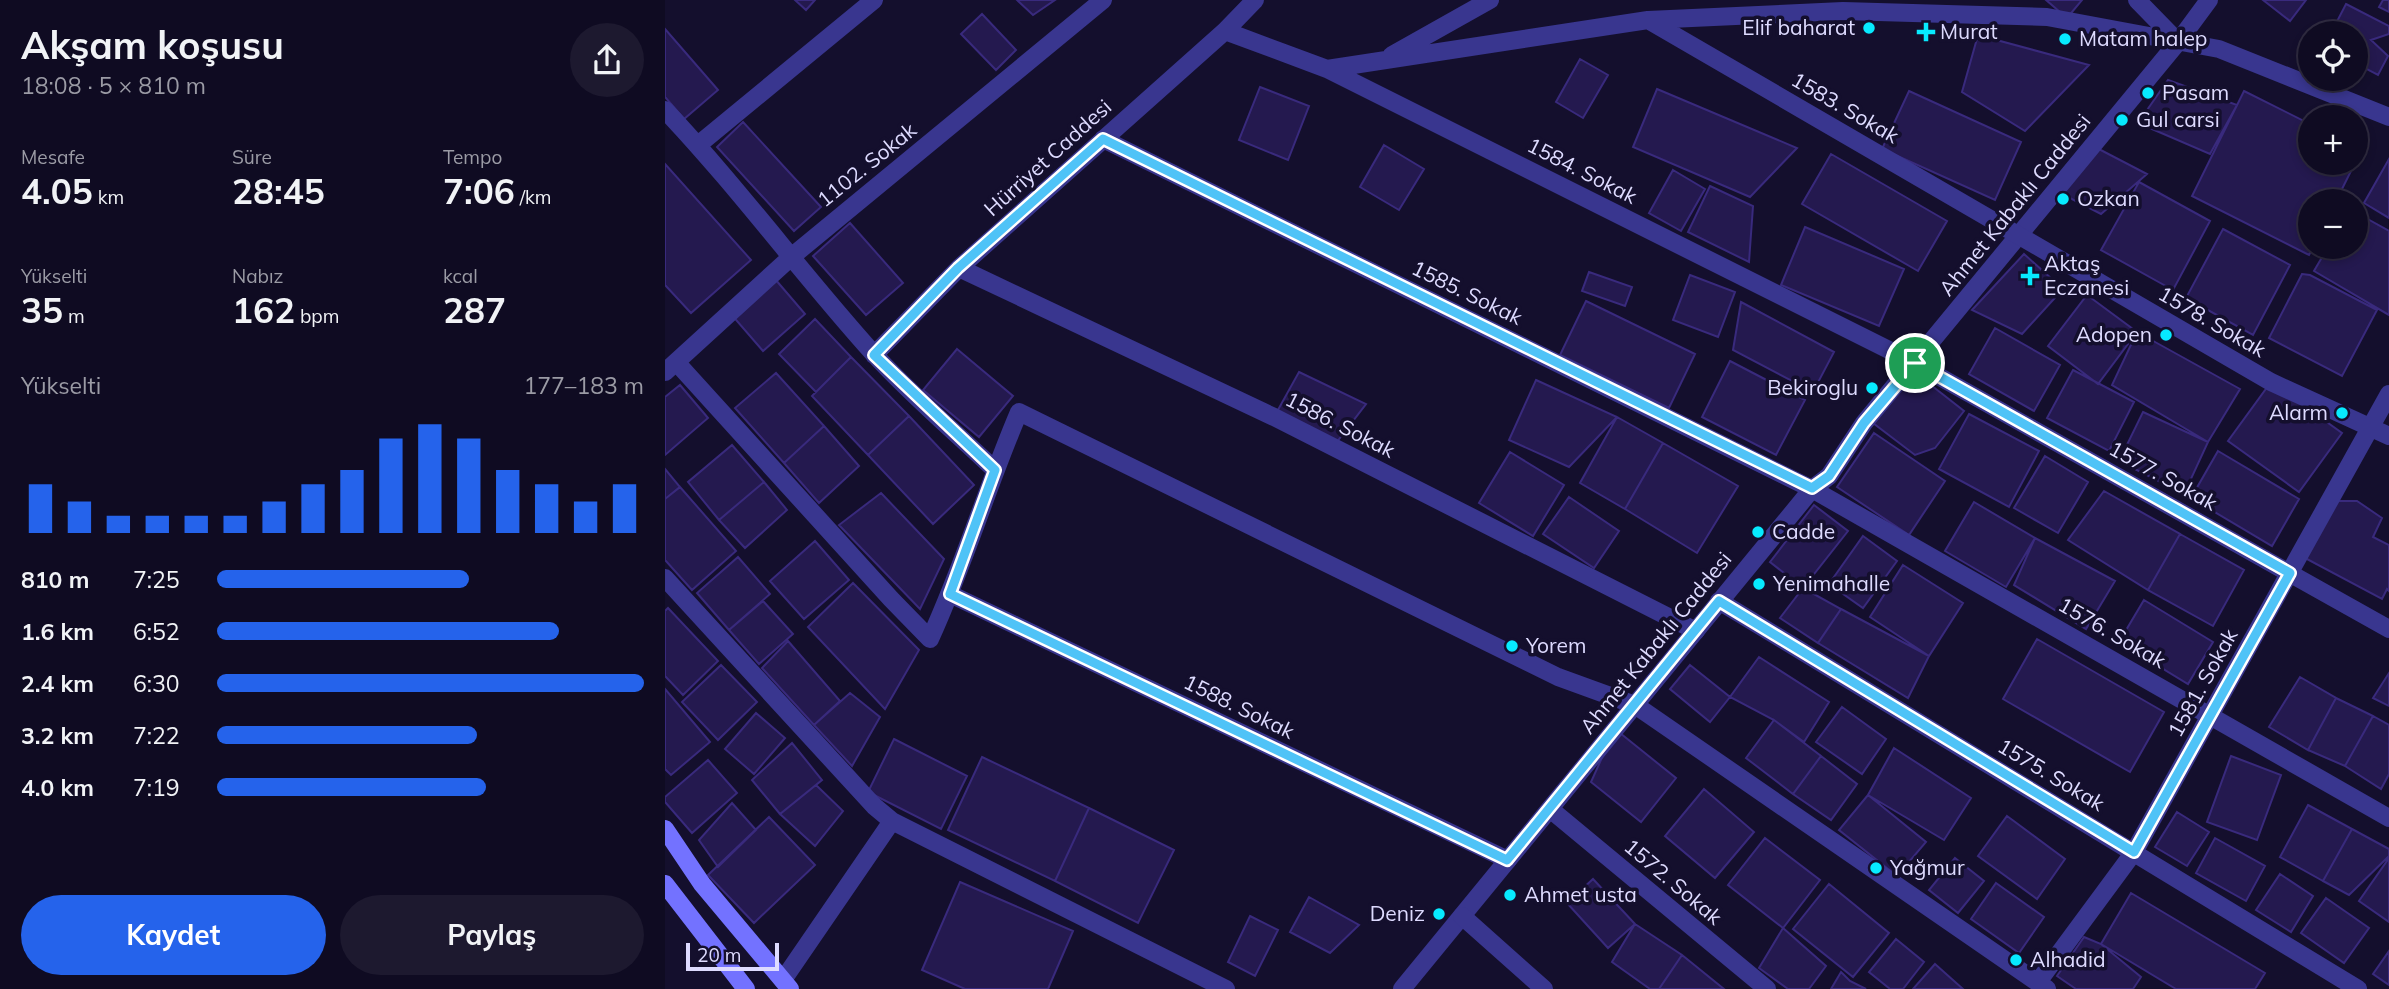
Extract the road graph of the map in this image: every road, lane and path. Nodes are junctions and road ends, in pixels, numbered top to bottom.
1 (874, 0) edge
2 (1103, 0) edge
3 (1255, 0) edge
4 (1490, 0) edge
5 (1746, 0) edge
6 (1944, 0) edge
7 (2137, 0) edge
8 (2209, 0) edge
9 (1956, 14) junction
10 (1758, 15) junction
11 (1648, 20) junction
12 (1225, 31) junction
13 (2178, 42) junction
14 (1381, 61) junction
15 (1327, 69) junction
16 (665, 110) edge
17 (2389, 117) edge
18 (1103, 139) junction
19 (698, 145) junction
20 (2018, 236) junction
21 (790, 258) junction
22 (958, 268) junction
23 (874, 355) junction
24 (1915, 363) junction
25 (671, 368) edge
26 (2389, 394) edge
27 (2371, 426) junction
28 (2389, 436) edge
29 (995, 470) junction
30 (1812, 488) junction
31 (2290, 573) junction
32 (665, 578) edge
33 (950, 594) junction
34 (1719, 601) junction
35 (2389, 629) edge
36 (1696, 631) junction
37 (1635, 705) junction
38 (2210, 716) junction
39 (1550, 809) junction
40 (2389, 818) edge
41 (892, 821) junction
42 (665, 829) edge
43 (2134, 852) junction
44 (1507, 860) junction
45 (665, 884) edge
46 (1462, 916) junction
47 (787, 985) edge
48 (2042, 986) edge
49 (746, 989) edge
50 (1226, 989) edge
51 (1402, 989) edge
52 (1544, 989) edge
53 (1767, 989) edge
54 (2358, 989) edge

1 - 19 street
2 - 21 street, 1102. Sokak
3 - 12 street, Hürriyet Caddesi
4 - 14 street
5 - 10 street
6 - 9 street
7 - 13 street
8 - 13 street, Ahmet Kabaklı Caddesi
9 - 10 street
9 - 13 street
10 - 11 street
11 - 14 street
11 - 20 street, 1583. Sokak
12 - 15 street, 1584. Sokak
12 - 18 street, Hürriyet Caddesi
13 - 17 street
13 - 20 street, Ahmet Kabaklı Caddesi
14 - 15 street
15 - 24 street, 1584. Sokak
16 - 19 street
18 - 22 street, Hürriyet Caddesi
18 - 30 street, 1585. Sokak
19 - 21 street
20 - 24 street, Ahmet Kabaklı Caddesi
20 - 27 street, 1578. Sokak
21 - 23 street
21 - 25 street, 1102. Sokak
22 - 23 street, Hürriyet Caddesi
22 - 36 street, 1586. Sokak
23 - 29 street
24 - 30 street, Ahmet Kabaklı Caddesi
24 - 31 street, 1577. Sokak
25 - 33 street
26 - 27 street, 1581. Sokak
27 - 28 street, 1578. Sokak
27 - 31 street, 1581. Sokak
29 - 33 street
29 - 37 street
30 - 34 street, Ahmet Kabaklı Caddesi
30 - 38 street, 1576. Sokak
31 - 35 street, 1577. Sokak
31 - 38 street, 1581. Sokak
32 - 41 street
33 - 44 street, 1588. Sokak
34 - 36 street, Ahmet Kabaklı Caddesi
34 - 43 street, 1575. Sokak
36 - 37 street, Ahmet Kabaklı Caddesi
37 - 39 street, Ahmet Kabaklı Caddesi
37 - 48 street
38 - 40 street, 1576. Sokak
38 - 43 street, 1581. Sokak
39 - 44 street, Ahmet Kabaklı Caddesi
39 - 53 street, 1572. Sokak
41 - 47 street
41 - 50 street
42 - 47 main road
43 - 48 street, 1581. Sokak
43 - 54 street, 1575. Sokak
44 - 46 street, Ahmet Kabaklı Caddesi
45 - 49 main road
46 - 51 street, Ahmet Kabaklı Caddesi
46 - 52 street

